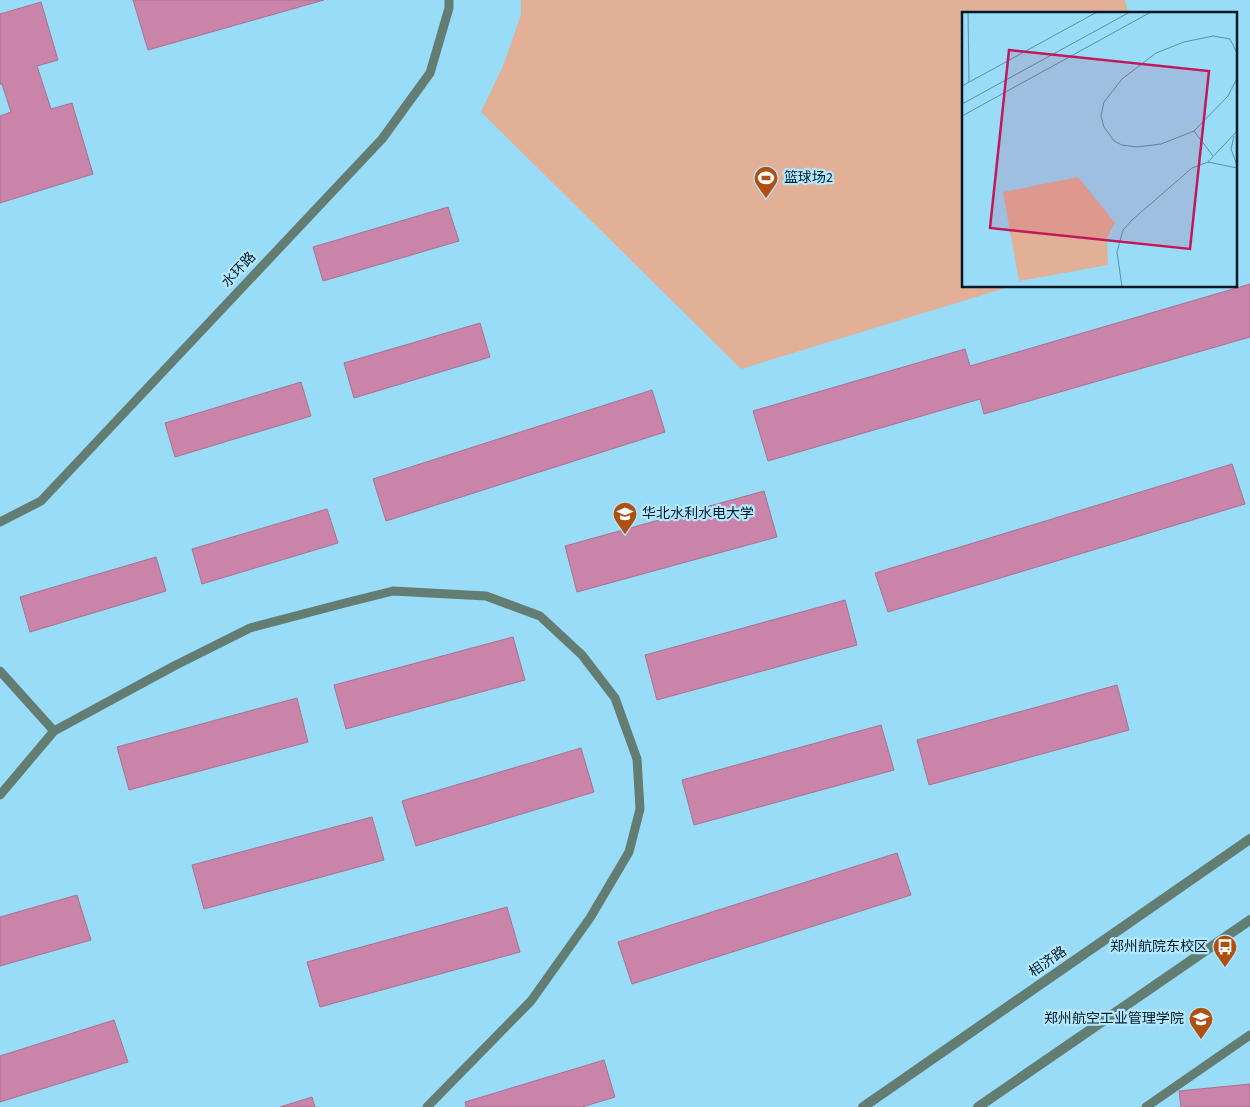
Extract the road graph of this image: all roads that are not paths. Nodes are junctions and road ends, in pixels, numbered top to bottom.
1 (449, 0) edge
2 (0, 522) edge
3 (0, 671) edge
4 (54, 731) junction
5 (0, 795) edge
6 (1250, 839) edge
7 (1250, 920) edge
8 (1250, 1035) edge
9 (427, 1107) edge
10 (863, 1107) edge
11 (978, 1107) edge
12 (1146, 1107) edge

1 - 2 lane, 水环路
3 - 4 lane
4 - 5 lane
4 - 9 lane
6 - 10 street, 相济路
7 - 11 street
8 - 12 lane

